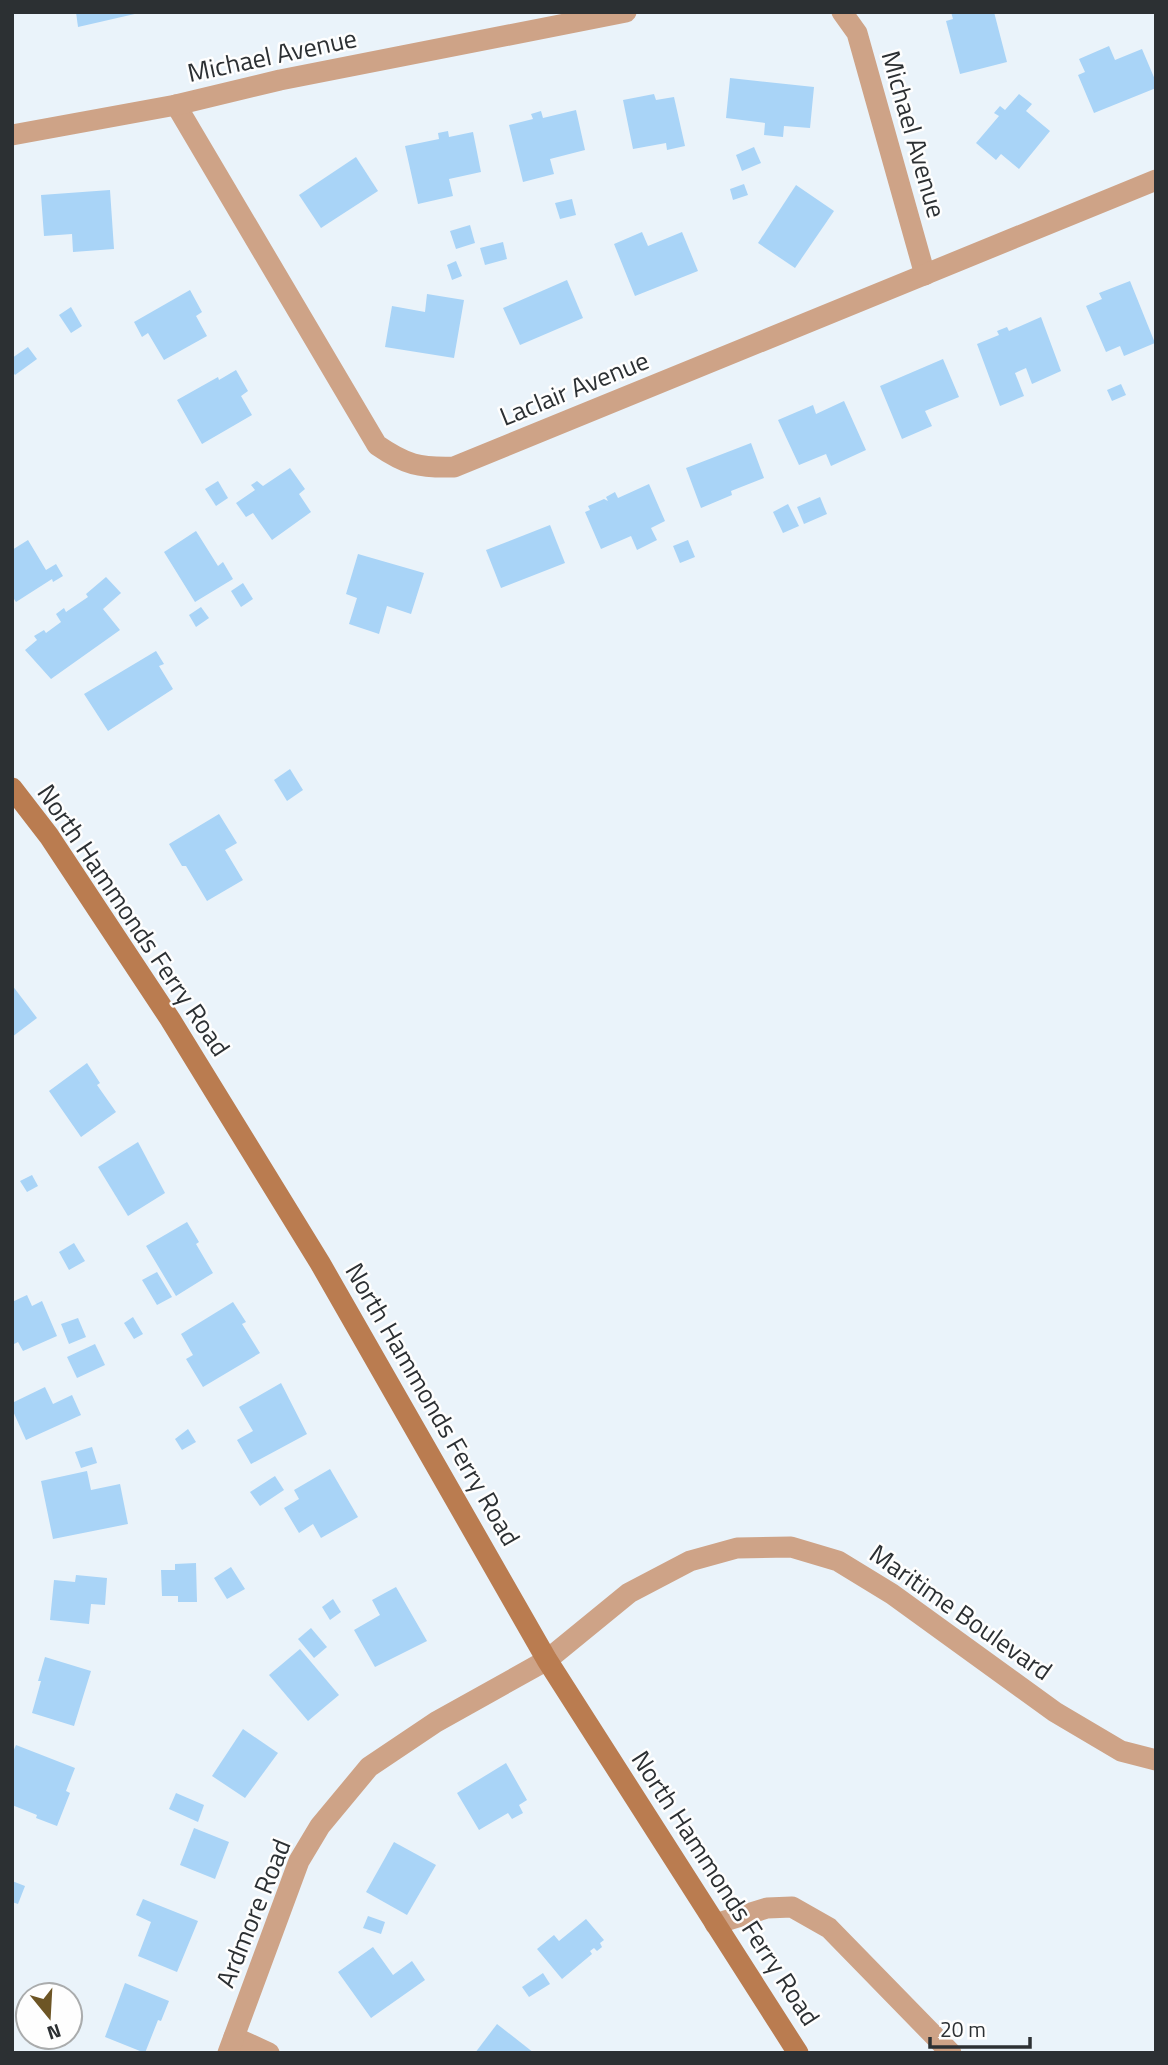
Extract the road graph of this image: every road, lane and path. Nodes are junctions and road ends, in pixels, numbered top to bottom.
1 (626, 12) edge
2 (842, 12) edge
3 (176, 106) junction
4 (12, 135) edge
5 (1156, 180) edge
6 (925, 275) junction
7 (12, 788) edge
8 (547, 1660) junction
9 (1156, 1760) edge
10 (716, 1924) junction
11 (231, 2045) edge
12 (269, 2053) edge
13 (798, 2053) edge
14 (951, 2053) edge

1 - 3 street, Michael Avenue
2 - 6 street, Michael Avenue
3 - 4 street, Michael Avenue
3 - 6 street, Laclair Avenue
5 - 6 street, Laclair Avenue
7 - 8 street, North Hammonds Ferry Road
8 - 9 street, Maritime Boulevard
8 - 10 street, North Hammonds Ferry Road
8 - 11 street, Ardmore Road
10 - 13 street, North Hammonds Ferry Road
10 - 14 street
11 - 12 street

